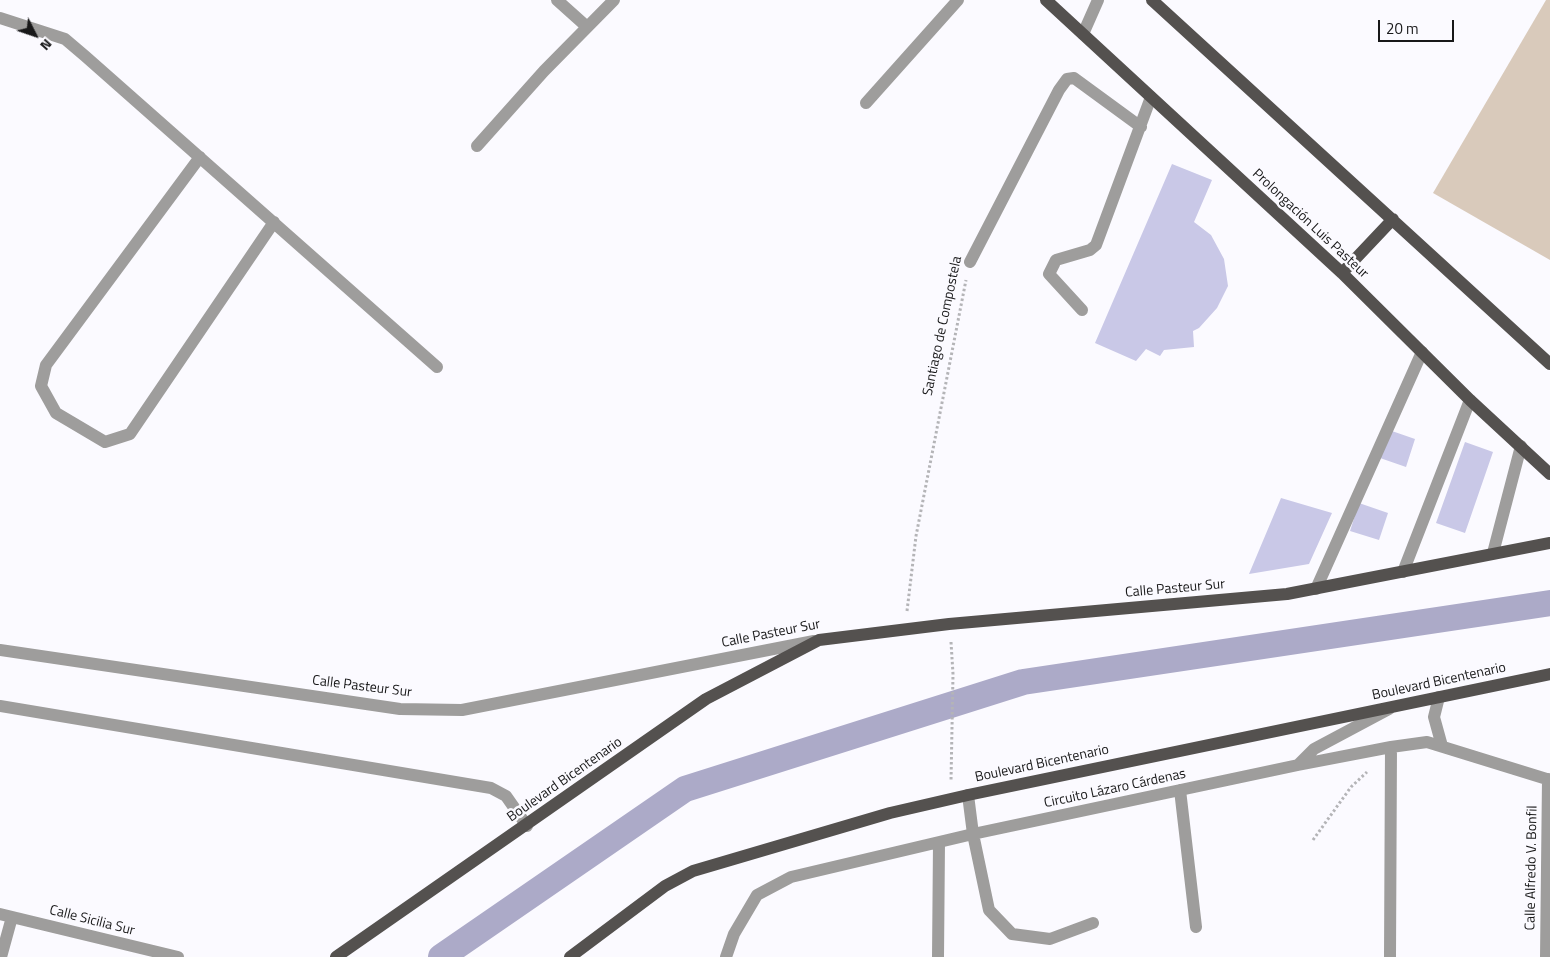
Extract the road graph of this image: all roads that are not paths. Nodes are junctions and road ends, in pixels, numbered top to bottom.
1 (557, 0) edge
2 (614, 0) edge
3 (958, 0) edge
4 (1046, 0) edge
5 (1098, 0) edge
6 (1152, 0) edge
7 (0, 18) edge
8 (586, 26) junction
9 (1083, 34) junction
10 (1151, 97) junction
11 (866, 103) dead end
12 (1141, 127) junction
13 (477, 146) dead end
14 (200, 157) junction
15 (1393, 219) junction
16 (274, 222) junction
17 (970, 262) road end
18 (1342, 273) junction
19 (1082, 310) dead end
20 (1422, 352) junction
21 (1550, 364) edge
22 (438, 367) dead end
23 (1470, 400) junction
24 (1521, 446) junction
25 (1550, 474) edge
26 (1550, 543) edge
27 (1493, 553) junction
28 (1403, 572) junction
29 (1316, 589) junction
30 (819, 640) junction
31 (0, 650) edge
32 (1550, 674) edge
33 (1439, 697) junction
34 (0, 706) edge
35 (1394, 707) junction
36 (1442, 746) junction
37 (1391, 747) junction
38 (1298, 765) junction
39 (1549, 780) edge
40 (1180, 790) junction
41 (968, 795) junction
42 (527, 826) junction
43 (973, 834) junction
44 (938, 843) junction
45 (6, 916) edge
46 (1092, 923) dead end
47 (1196, 926) dead end
48 (1, 957) edge
49 (178, 957) edge
50 (336, 957) edge
51 (570, 957) edge
52 (726, 957) edge
53 (938, 957) edge
54 (1390, 957) edge
55 (1546, 957) edge

1 - 8 street
2 - 8 street
3 - 11 street
4 - 9 main road, Prolongación Luis Pasteur
5 - 9 street
6 - 15 main road
7 - 14 street
8 - 13 street
9 - 10 main road, Prolongación Luis Pasteur
10 - 12 street
10 - 18 main road, Prolongación Luis Pasteur
12 - 17 street, Santiago de Compostela
12 - 19 street
14 - 16 street
14 - 16 street
15 - 18 main road
15 - 21 main road
16 - 22 street
18 - 20 main road, Prolongación Luis Pasteur
20 - 23 main road, Prolongación Luis Pasteur
20 - 29 street
23 - 24 main road, Prolongación Luis Pasteur
23 - 28 street
24 - 25 main road, Prolongación Luis Pasteur
24 - 27 street
26 - 27 main road, Calle Pasteur Sur
27 - 28 main road, Calle Pasteur Sur
28 - 29 main road, Calle Pasteur Sur
29 - 30 main road, Calle Pasteur Sur
30 - 31 street, Calle Pasteur Sur
30 - 42 main road, Boulevard Bicentenario
32 - 33 main road, Boulevard Bicentenario
33 - 35 main road, Boulevard Bicentenario
33 - 36 street
34 - 42 street
35 - 38 street
35 - 41 main road, Boulevard Bicentenario
36 - 37 street, Circuito Lázaro Cárdenas
36 - 39 street, Circuito Lázaro Cárdenas
37 - 38 street, Circuito Lázaro Cárdenas
37 - 54 street
38 - 40 street, Circuito Lázaro Cárdenas
39 - 55 street, Calle Alfredo V. Bonfil
40 - 43 street, Circuito Lázaro Cárdenas
40 - 47 street
41 - 43 street
41 - 51 main road, Boulevard Bicentenario
42 - 50 main road, Boulevard Bicentenario
43 - 44 street, Circuito Lázaro Cárdenas
43 - 46 street
44 - 52 street, Circuito Lázaro Cárdenas
44 - 53 street
45 - 48 street
45 - 49 street, Calle Sicilia Sur

